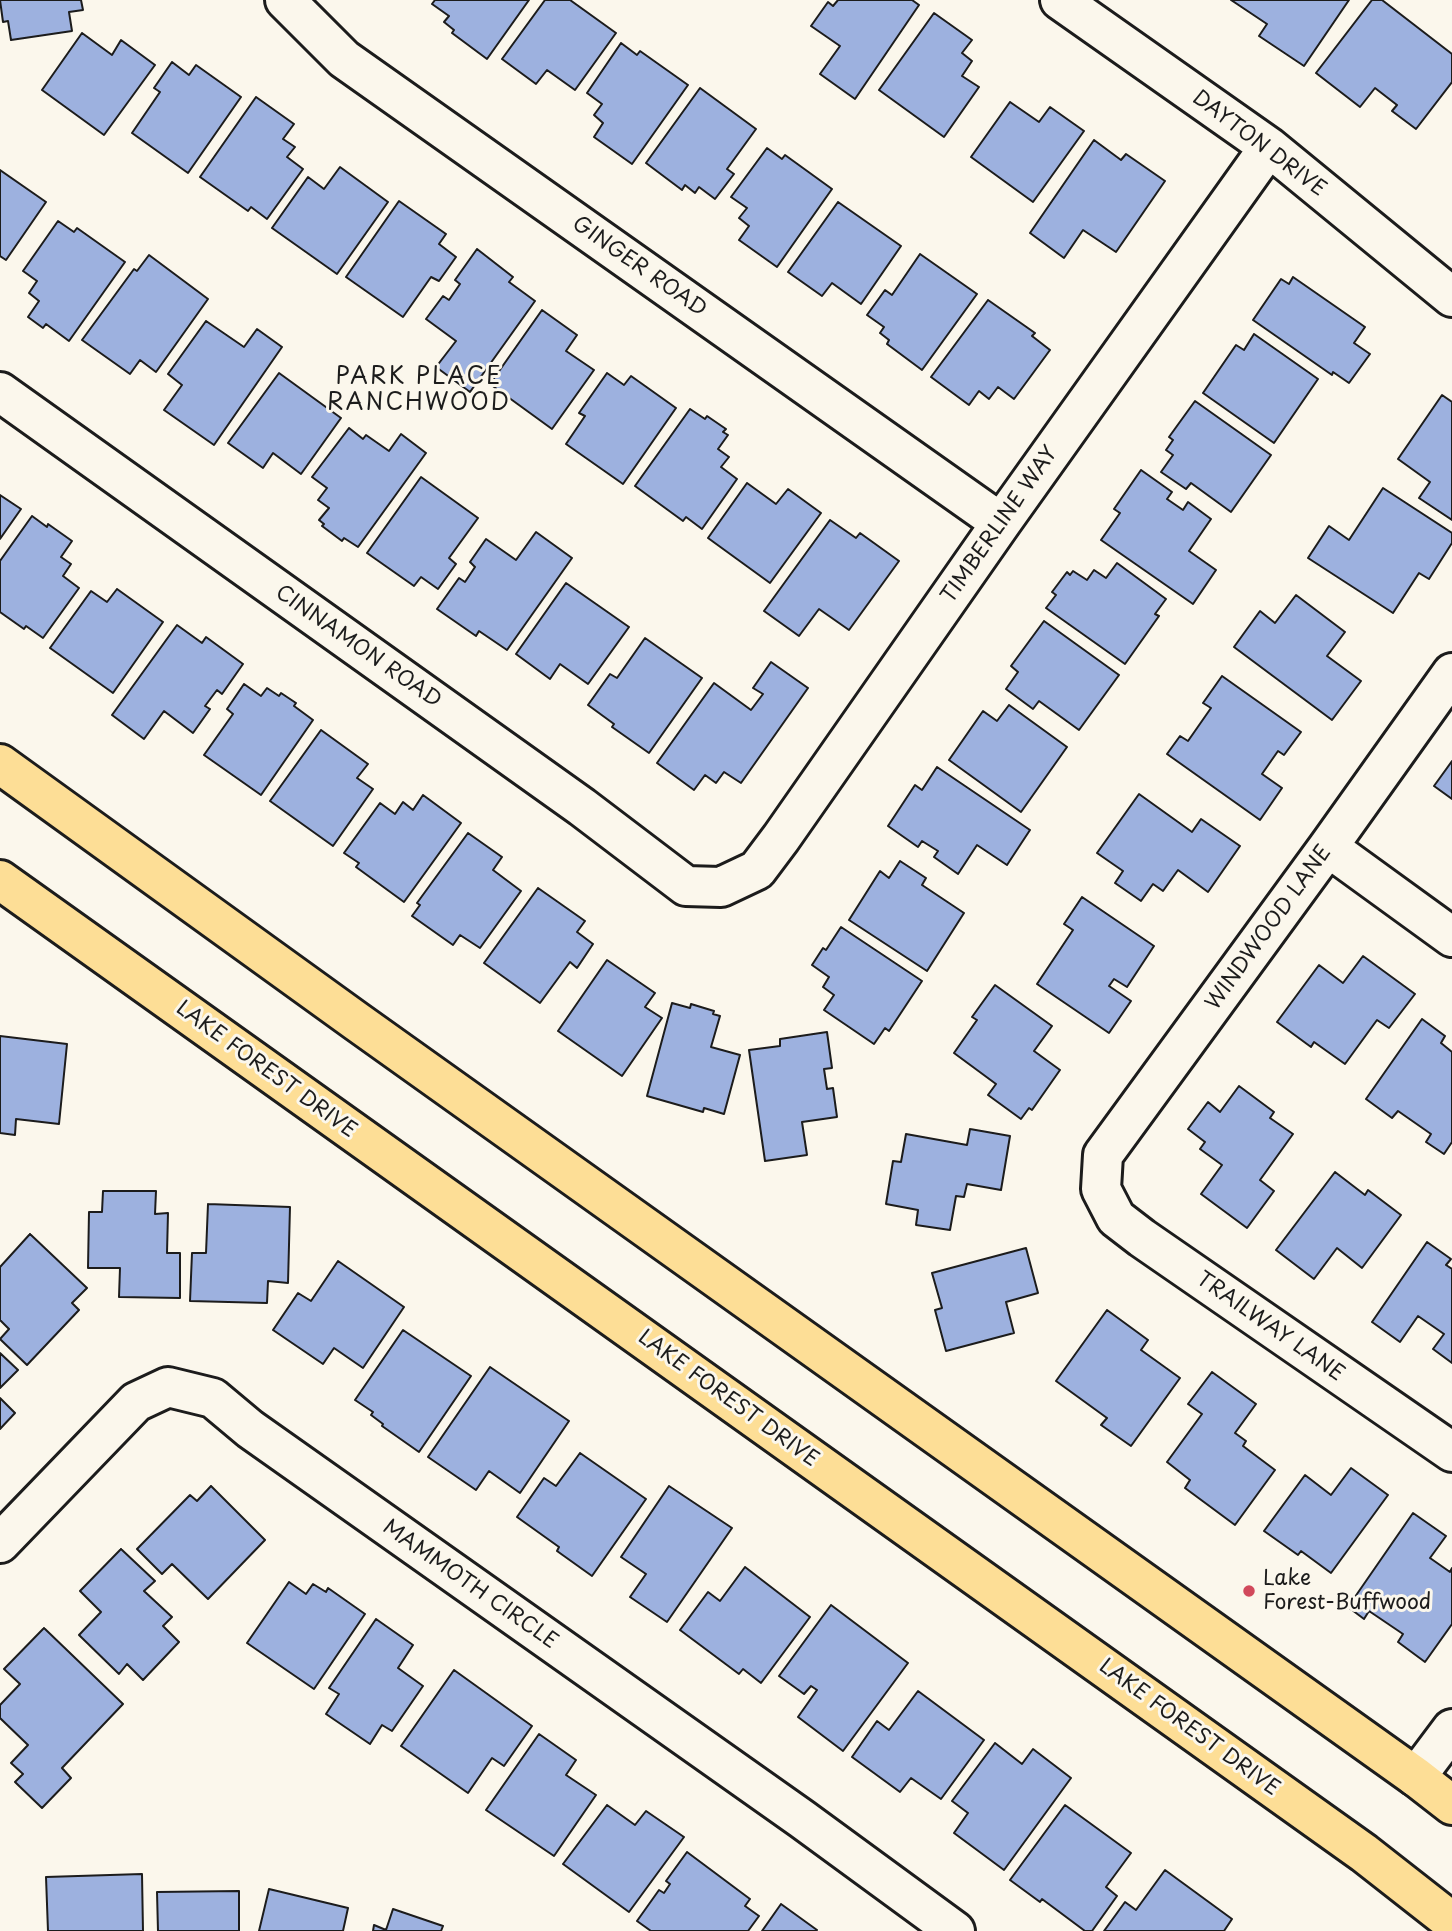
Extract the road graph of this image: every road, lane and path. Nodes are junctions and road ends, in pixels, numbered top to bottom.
1 (285, 0) edge
2 (1060, 0) edge
3 (1269, 147) junction
4 (1452, 297) edge
5 (0, 392) edge
6 (1001, 523) junction
7 (1452, 673) edge
8 (0, 764) edge
9 (1328, 848) junction
10 (0, 880) edge
11 (721, 887) joint
12 (1452, 936) edge
13 (1101, 1189) joint
14 (1452, 1452) edge
15 (0, 1543) edge
16 (1452, 1729) edge
17 (1416, 1777) junction
18 (1452, 1805) edge
19 (1452, 1922) edge
20 (955, 1931) edge

1 - 6 street, GINGER ROAD
2 - 3 street, DAYTON DRIVE
3 - 4 street, DAYTON DRIVE
3 - 6 street, TIMBERLINE WAY
5 - 11 street, CINNAMON ROAD
6 - 11 street, TIMBERLINE WAY
7 - 9 street, WINDWOOD LANE
8 - 17 main road
9 - 12 street
9 - 13 street, WINDWOOD LANE
10 - 19 main road, LAKE FOREST DRIVE
13 - 14 street, TRAILWAY LANE
15 - 20 street, MAMMOTH CIRCLE
16 - 17 street
17 - 18 main road

